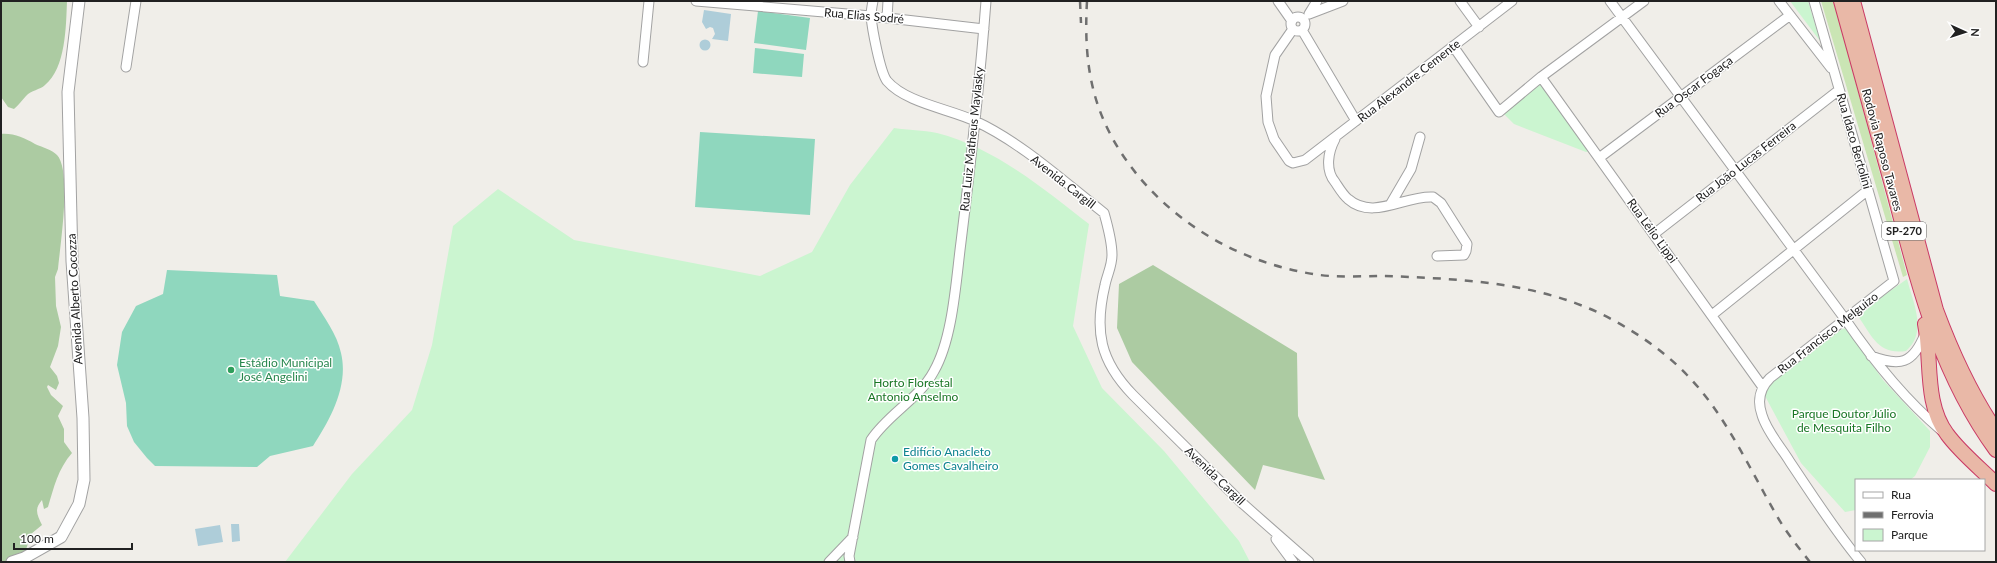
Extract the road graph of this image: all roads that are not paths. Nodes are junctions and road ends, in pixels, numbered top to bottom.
1 (79, 1) edge
2 (136, 1) edge
3 (649, 1) edge
4 (696, 1) edge
5 (873, 1) edge
6 (888, 1) edge
7 (986, 1) edge
8 (1278, 1) edge
9 (1317, 1) edge
10 (1343, 1) edge
11 (1460, 1) edge
12 (1512, 1) edge
13 (1610, 1) edge
14 (1644, 1) edge
15 (1779, 1) edge
16 (1814, 1) edge
17 (1841, 1) edge
18 (1853, 1) edge
19 (762, 4) edge
20 (871, 16) junction
21 (1789, 16) junction
22 (1306, 17) junction
23 (1622, 17) junction
24 (887, 18) junction
25 (1296, 27) junction
26 (1479, 27) junction
27 (984, 29) junction
28 (1453, 46) junction
29 (643, 62) dead end
30 (126, 67) dead end
31 (1834, 73) junction
32 (1541, 77) junction
33 (1839, 90) junction
34 (1680, 98) junction
35 (976, 121) junction
36 (1356, 121) junction
37 (1337, 136) junction
38 (1420, 137) dead end
39 (1599, 158) junction
40 (1735, 171) junction
41 (1868, 190) junction
42 (1390, 205) junction
43 (1654, 234) junction
44 (1793, 251) junction
45 (1437, 256) dead end
46 (1912, 261) junction
47 (1894, 281) joint
48 (1712, 315) junction
49 (1845, 319) junction
50 (1926, 331) junction
51 (1870, 355) junction
52 (1762, 386) junction
53 (1996, 431) edge
54 (1946, 434) junction
55 (1996, 450) edge
56 (1996, 484) edge
57 (1242, 503) junction
58 (853, 537) junction
59 (12, 562) edge
60 (829, 562) edge
61 (850, 562) edge
62 (1293, 562) edge
63 (1309, 562) edge
64 (1861, 562) edge

1 - 59 street, Avenida Alberto Cocozza
2 - 30 street
3 - 29 street
4 - 19 street, Rua Elias Sodré
5 - 20 street, Avenida Cargill
6 - 24 street
7 - 27 street, Rua Luiz Matheus Maylasky
8 - 25 street
9 - 22 street
10 - 22 street
11 - 26 street
12 - 26 street, Rua Alexandre Cemente
13 - 23 street
14 - 23 street
15 - 21 street
16 - 31 street, Rua Idaco Bertolini
17 - 46 highway, Rodovia Raposo Tavares / SP-270
18 - 53 highway, Rodovia Raposo Tavares / SP-270
19 - 20 street, Rua Elias Sodré
20 - 24 street, Rua Elias Sodré
20 - 35 street, Avenida Cargill
21 - 31 street
21 - 34 street, Rua Oscar Fogaça
22 - 25 street
23 - 32 street
23 - 34 street
24 - 27 street, Rua Elias Sodré
25 - 36 street
25 - 37 street, Rua Alexandre Cemente
26 - 28 street, Rua Alexandre Cemente
27 - 35 street, Rua Luiz Matheus Maylasky
28 - 32 street
28 - 36 street, Rua Alexandre Cemente
31 - 33 street, Rua Idaco Bertolini
32 - 39 street, Rua Lélio Lippi
33 - 40 street, Rua João Lucas Ferreira
33 - 41 street, Rua Idaco Bertolini
34 - 39 street, Rua Oscar Fogaça
34 - 40 street
35 - 57 street, Avenida Cargill
35 - 58 street, Rua Luiz Matheus Maylasky
36 - 37 street, Rua Alexandre Cemente
37 - 42 street
38 - 42 street
39 - 43 street, Rua Lélio Lippi
40 - 43 street, Rua João Lucas Ferreira
40 - 44 street
41 - 44 street
41 - 47 street, Rua Idaco Bertolini
42 - 45 street
43 - 48 street, Rua Lélio Lippi
44 - 48 street
44 - 49 street
46 - 50 highway
46 - 55 highway, Rodovia Raposo Tavares / SP-270
47 - 49 street, Rua Francisco Melguizo
48 - 52 street, Rua Lélio Lippi
49 - 51 street
49 - 52 street, Rua Francisco Melguizo
50 - 51 street
50 - 54 highway
51 - 54 street
52 - 64 street
54 - 56 highway
57 - 62 street
57 - 63 street, Avenida Cargill
58 - 60 street
58 - 61 street, Rua Luiz Matheus Maylasky

